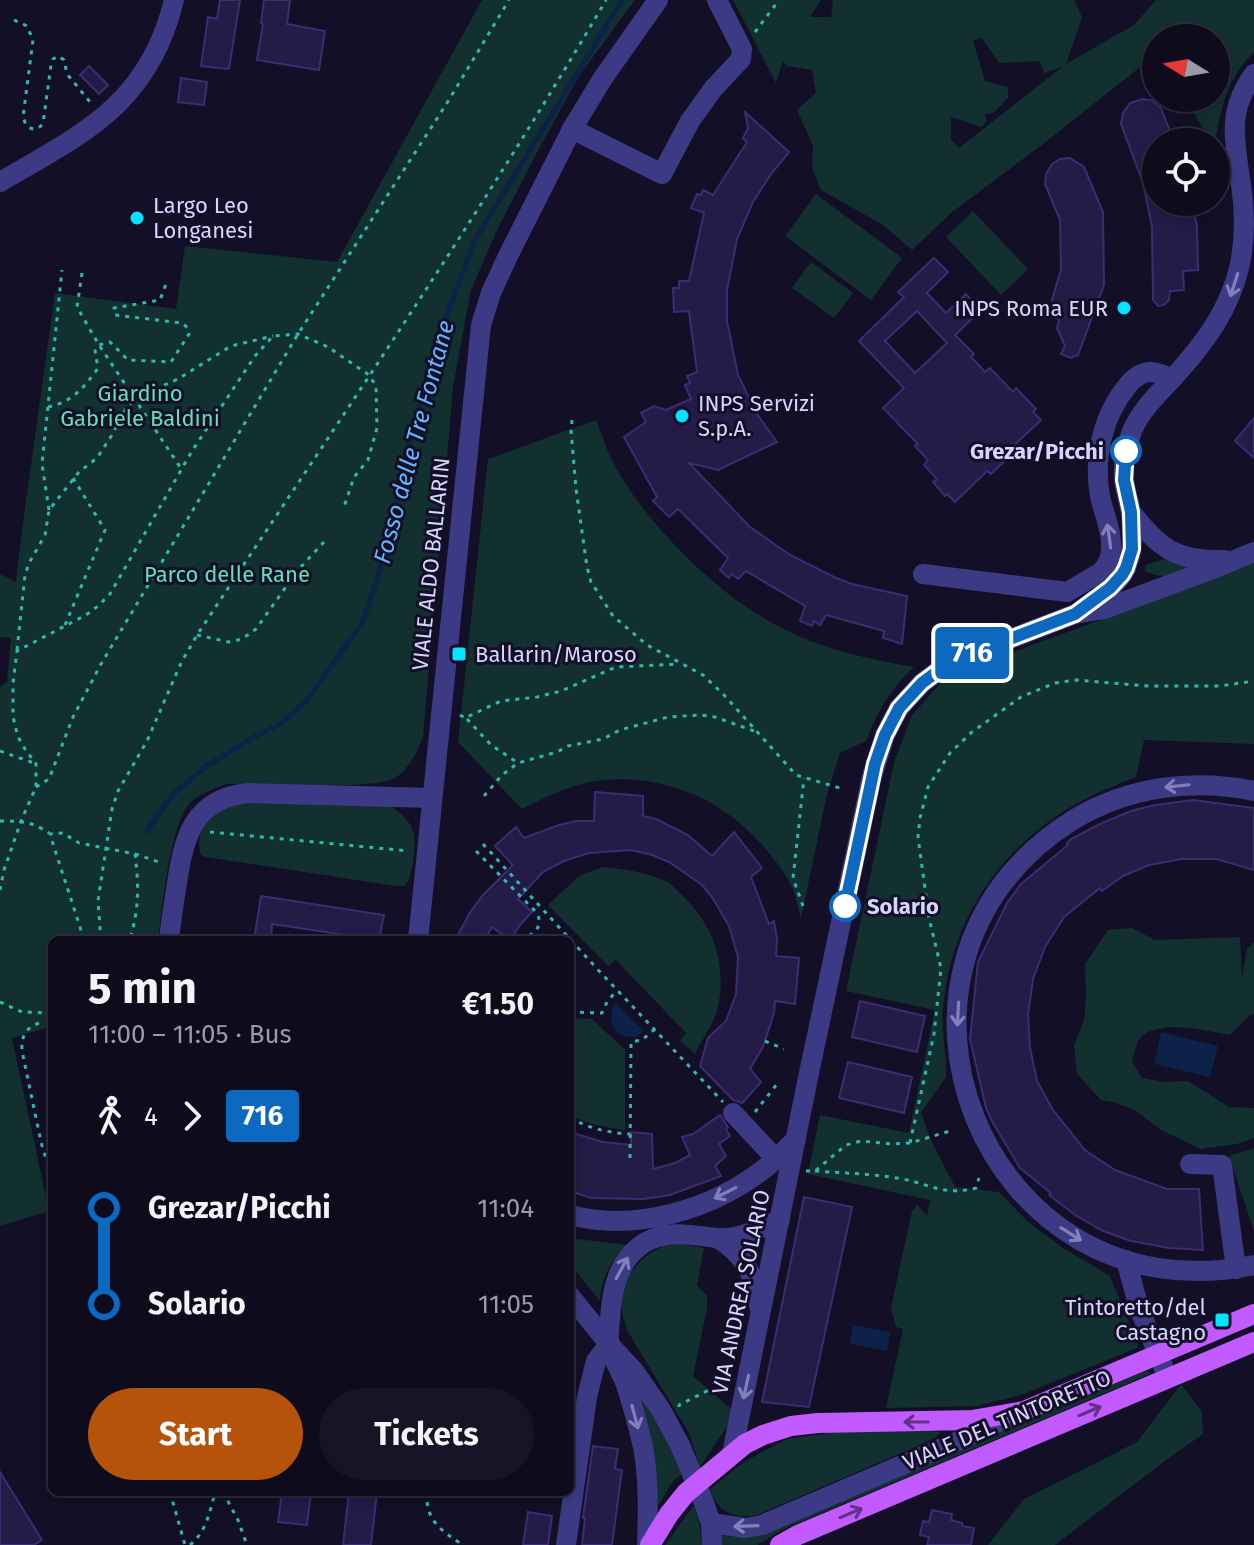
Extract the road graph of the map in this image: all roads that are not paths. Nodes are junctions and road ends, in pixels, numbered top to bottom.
1 (174, 0) edge
2 (658, 0) edge
3 (717, 0) edge
4 (1254, 74) edge
5 (572, 129) junction
6 (0, 182) edge
7 (1171, 379) junction
8 (1131, 512) junction
9 (1245, 555) edge
10 (923, 574) dead end
11 (1067, 592) junction
12 (1075, 614) junction
13 (1254, 791) edge
14 (431, 798) junction
15 (170, 936) edge
16 (418, 936) edge
17 (741, 1116) road end
18 (796, 1139) junction
19 (776, 1159) junction
20 (1190, 1164) dead end
21 (574, 1216) edge
22 (780, 1219) junction
23 (717, 1238) junction
24 (1126, 1260) junction
25 (1245, 1267) edge
26 (574, 1301) edge
27 (1254, 1314) edge
28 (760, 1321) junction
29 (1254, 1342) edge
30 (609, 1344) junction
31 (1158, 1355) junction
32 (1168, 1378) junction
33 (1024, 1411) junction
34 (725, 1460) junction
35 (574, 1489) edge
36 (573, 1496) edge
37 (711, 1523) junction
38 (566, 1545) edge
39 (648, 1545) edge
40 (712, 1545) edge
41 (780, 1545) edge

1 - 6 street
2 - 5 street, VIALE ALDO BALLARIN
3 - 5 street
4 -> 7 street
5 - 14 street, VIALE ALDO BALLARIN
7 - 8 street
11 -> 7 street
8 - 9 street
8 - 12 street
9 - 12 street
10 - 11 street
11 - 12 street
12 - 18 street, VIA ANDREA SOLARIO
13 -> 24 street
14 - 15 street
14 - 16 street, VIALE ALDO BALLARIN
17 - 19 street
18 - 19 street, VIA ANDREA SOLARIO
18 - 22 street, VIA ANDREA SOLARIO
19 -> 21 street, VIA ANDREA SOLARIO
20 - 25 street
22 - 23 street
22 - 28 street, VIA ANDREA SOLARIO
23 - 28 street
30 -> 23 street
24 - 25 street
24 - 31 street
26 - 30 street
27 - 31 main road, VIALE DEL TINTORETTO
28 -> 34 street, VIA ANDREA SOLARIO
29 - 32 main road, VIALE DEL TINTORETTO
30 - 35 street
30 - 37 street
30 -> 39 street
31 - 32 street
31 - 33 main road, VIALE DEL TINTORETTO
41 -> 32 main road, VIALE DEL TINTORETTO
33 -> 34 main road, VIALE DEL TINTORETTO
33 -> 37 street
34 - 39 main road, VIALE DEL TINTORETTO
36 - 38 street
37 - 40 street

